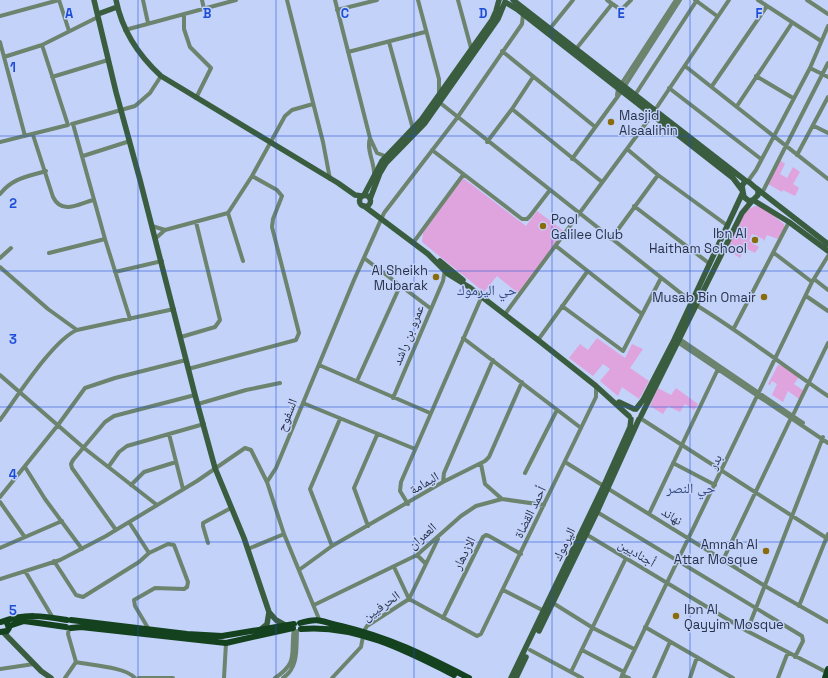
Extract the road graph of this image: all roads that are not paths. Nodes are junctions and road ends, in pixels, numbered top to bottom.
1 (59, 0) edge
2 (94, 0) edge
3 (116, 0) edge
4 (143, 0) edge
5 (202, 0) edge
6 (236, 0) edge
7 (287, 0) edge
8 (335, 0) edge
9 (377, 0) edge
10 (418, 0) edge
11 (458, 0) edge
12 (513, 0) edge
13 (573, 0) edge
14 (607, 0) edge
15 (631, 0) edge
16 (676, 0) edge
17 (680, 0) edge
18 (696, 0) edge
19 (729, 0) edge
20 (758, 0) edge
21 (807, 0) edge
22 (503, 1) edge
23 (612, 4) junction
24 (767, 6) junction
25 (117, 7) junction
26 (204, 9) junction
27 (337, 10) junction
28 (524, 12) junction
29 (184, 14) junction
30 (828, 14) edge
31 (0, 16) edge
32 (98, 16) junction
33 (717, 16) junction
34 (532, 18) junction
35 (148, 23) junction
36 (792, 23) junction
37 (522, 24) junction
38 (828, 26) edge
39 (467, 29) junction
40 (125, 30) junction
41 (548, 30) junction
42 (69, 31) junction
43 (425, 32) junction
44 (479, 37) junction
45 (0, 42) edge
46 (389, 42) junction
47 (821, 42) junction
48 (42, 45) junction
49 (471, 48) junction
50 (576, 49) junction
51 (502, 51) junction
52 (348, 52) junction
53 (4, 57) junction
54 (108, 60) junction
55 (828, 63) edge
56 (685, 66) junction
57 (810, 68) junction
58 (822, 74) junction
59 (161, 76) junction
60 (756, 76) junction
61 (52, 77) junction
62 (533, 77) junction
63 (828, 77) edge
64 (439, 79) junction
65 (447, 82) junction
66 (712, 86) junction
67 (669, 88) junction
68 (620, 89) junction
69 (439, 94) junction
70 (635, 95) junction
71 (828, 97) edge
72 (196, 98) junction
73 (793, 98) junction
74 (439, 102) junction
75 (313, 104) junction
76 (737, 106) junction
77 (512, 109) junction
78 (121, 110) junction
79 (653, 112) junction
80 (457, 118) junction
81 (71, 124) junction
82 (594, 126) junction
83 (814, 126) junction
84 (413, 129) junction
85 (828, 133) edge
86 (33, 135) junction
87 (24, 136) junction
88 (773, 136) junction
89 (370, 138) junction
90 (130, 141) junction
91 (0, 142) edge
92 (270, 142) junction
93 (487, 142) junction
94 (786, 146) junction
95 (626, 149) junction
96 (432, 150) junction
97 (797, 155) junction
98 (83, 156) junction
99 (385, 156) junction
100 (572, 158) junction
101 (761, 159) junction
102 (46, 172) junction
103 (463, 175) junction
104 (658, 175) junction
105 (252, 176) junction
106 (374, 176) junction
107 (828, 179) edge
108 (332, 181) junction
109 (602, 182) junction
110 (751, 184) junction
111 (550, 190) junction
112 (743, 191) junction
113 (762, 193) junction
114 (0, 194) edge
115 (363, 195) junction
116 (94, 200) junction
117 (370, 200) junction
118 (753, 200) junction
119 (362, 204) junction
120 (634, 206) junction
121 (228, 214) junction
122 (579, 214) junction
123 (382, 219) junction
124 (196, 222) junction
125 (789, 222) junction
126 (152, 226) junction
127 (729, 226) junction
128 (165, 230) junction
129 (156, 238) junction
130 (611, 238) junction
131 (105, 239) junction
132 (414, 243) junction
133 (828, 244) edge
134 (556, 246) junction
135 (11, 248) dead end
136 (828, 251) edge
137 (774, 252) junction
138 (49, 253) dead end
139 (828, 256) edge
140 (0, 258) edge
141 (364, 258) junction
142 (162, 261) junction
143 (243, 261) dead end
144 (710, 264) junction
145 (0, 267) edge
146 (449, 271) junction
147 (115, 272) junction
148 (587, 272) junction
149 (661, 278) junction
150 (813, 280) junction
151 (400, 286) junction
152 (828, 290) edge
153 (482, 296) junction
154 (806, 296) junction
155 (694, 304) junction
156 (562, 306) junction
157 (430, 308) junction
158 (174, 309) junction
159 (828, 311) edge
160 (505, 314) junction
161 (642, 314) junction
162 (130, 319) junction
163 (734, 328) junction
164 (77, 330) junction
165 (181, 337) junction
166 (463, 338) junction
167 (677, 339) junction
168 (538, 340) junction
169 (828, 343) edge
170 (774, 359) junction
171 (186, 360) junction
172 (493, 360) junction
173 (319, 365) junction
174 (718, 368) junction
175 (188, 369) junction
176 (0, 375) edge
177 (357, 381) junction
178 (522, 382) junction
179 (280, 383) dead end
180 (809, 383) junction
181 (596, 386) junction
182 (604, 392) junction
183 (21, 393) junction
184 (758, 394) junction
185 (195, 395) junction
186 (828, 396) edge
187 (596, 397) junction
188 (393, 398) junction
189 (303, 403) junction
190 (198, 404) junction
191 (635, 409) junction
192 (557, 410) junction
193 (430, 413) junction
194 (792, 417) junction
195 (630, 418) junction
196 (640, 418) junction
197 (340, 419) junction
198 (0, 420) edge
199 (204, 424) junction
200 (58, 425) junction
201 (581, 428) junction
202 (168, 434) junction
203 (377, 435) junction
204 (822, 438) junction
205 (828, 442) edge
206 (682, 443) junction
207 (84, 448) junction
208 (415, 449) junction
209 (176, 462) junction
210 (565, 462) junction
211 (673, 463) junction
212 (481, 464) junction
213 (108, 466) junction
214 (24, 467) junction
215 (215, 468) junction
216 (721, 471) junction
217 (525, 473) dead end
218 (268, 482) junction
219 (444, 482) junction
220 (715, 484) junction
221 (131, 485) junction
222 (607, 487) junction
223 (183, 489) junction
224 (756, 492) junction
225 (0, 497) edge
226 (502, 499) junction
227 (0, 502) edge
228 (408, 504) junction
229 (157, 505) junction
230 (544, 505) junction
231 (231, 508) junction
232 (598, 512) junction
233 (649, 514) junction
234 (792, 516) junction
235 (62, 521) junction
236 (129, 522) junction
237 (368, 526) junction
238 (116, 530) junction
239 (441, 533) junction
240 (584, 533) junction
241 (284, 534) junction
242 (24, 536) junction
243 (827, 537) edge
244 (688, 539) junction
245 (208, 543) dead end
246 (332, 546) junction
247 (0, 548) edge
248 (82, 549) junction
249 (248, 549) junction
250 (149, 553) junction
251 (521, 554) junction
252 (416, 555) junction
253 (626, 558) junction
254 (678, 560) junction
255 (723, 560) junction
256 (54, 561) junction
257 (426, 563) junction
258 (394, 567) junction
259 (299, 570) junction
260 (25, 571) junction
261 (0, 579) edge
262 (666, 582) junction
263 (765, 586) junction
264 (503, 590) junction
265 (409, 599) junction
266 (553, 603) junction
267 (314, 605) junction
268 (800, 606) junction
269 (757, 607) junction
270 (269, 612) junction
271 (546, 612) junction
272 (53, 618) junction
273 (443, 618) junction
274 (316, 619) junction
275 (1, 622) edge
276 (828, 622) edge
277 (69, 625) junction
278 (285, 625) junction
279 (296, 627) junction
280 (645, 627) junction
281 (148, 628) junction
282 (592, 628) junction
283 (314, 629) junction
284 (5, 630) edge
285 (258, 631) junction
286 (747, 631) junction
287 (363, 634) junction
288 (226, 642) junction
289 (670, 642) junction
290 (530, 650) junction
291 (582, 650) junction
292 (634, 650) junction
293 (788, 652) junction
294 (697, 657) junction
295 (795, 657) junction
296 (76, 662) junction
297 (34, 664) junction
298 (0, 669) edge
299 (570, 672) junction
300 (827, 673) edge
301 (622, 675) edge
302 (51, 678) edge
303 (65, 678) edge
304 (136, 678) edge
305 (139, 678) edge
306 (173, 678) edge
307 (224, 678) edge
308 (275, 678) edge
309 (283, 678) edge
310 (332, 678) edge
311 (460, 678) edge
312 (469, 678) edge
313 (511, 678) edge
314 (516, 678) edge
315 (582, 678) edge
316 (629, 678) edge
317 (654, 678) edge
318 (690, 678) edge
319 (733, 678) edge
320 (778, 678) edge

1 - 31 street
1 - 42 street
2 - 32 street
3 - 25 street
4 - 35 street
5 - 26 street
6 - 26 street
7 - 75 street
8 - 27 street
9 - 27 street
10 - 43 street
11 - 39 street
12 - 28 street
13 - 41 street
14 - 23 street
15 - 23 street
16 - 68 street
17 - 68 street
18 - 33 street
18 - 70 street
19 - 33 street
20 - 24 street
21 - 30 street
22 - 28 street
22 - 44 street
22 - 74 street
23 - 50 street
24 - 36 street
24 - 66 street
25 - 32 street
25 - 40 street
26 - 29 street
27 - 52 street
28 - 34 street
28 - 37 street
29 - 35 street
29 - 72 street
32 - 42 street
32 - 54 street
33 - 56 street
34 - 37 street
34 - 41 street
35 - 40 street
36 - 47 street
36 - 60 street
37 - 51 street, السفوح
38 - 47 street
39 - 44 street
39 - 49 street
40 - 59 street
41 - 50 street
41 - 68 street
42 - 48 street
43 - 46 street
43 - 64 street
44 - 49 street
45 - 53 street
46 - 52 street
46 - 84 street
47 - 57 street
48 - 53 street
48 - 61 street
49 - 65 street
50 - 68 street
51 - 62 street
51 - 80 street, السفوح
52 - 89 street
53 - 87 street
54 - 61 street
54 - 78 street
55 - 58 street
56 - 66 street
56 - 67 street
57 - 58 street
57 - 73 street
58 - 63 street
58 - 94 street
59 - 72 street
59 - 78 street
60 - 73 street
60 - 76 street
61 - 81 street
62 - 77 street
62 - 82 street
64 - 65 street
64 - 69 street
65 - 69 street
66 - 76 street
67 - 79 street
67 - 101 street
68 - 70 street
68 - 79 street
68 - 82 street
69 - 84 street
70 - 79 street
71 - 83 street
72 - 92 street
73 - 88 street
74 - 80 street
74 - 117 street
75 - 92 street
75 - 108 street
76 - 88 street
77 - 93 street
77 - 100 street
78 - 81 street
78 - 90 street
79 - 95 street
79 - 110 street
79 - 112 street
80 - 93 street
80 - 96 street, السفوح
81 - 86 street
81 - 98 street
82 - 100 street
83 - 85 street
83 - 97 street
84 - 99 street
86 - 87 street
86 - 102 street
87 - 91 street
88 - 94 street
88 - 101 street
89 - 99 street
89 - 106 street
90 - 98 street
90 - 126 street
92 - 105 street
92 - 108 street
93 - 111 street
94 - 97 street
94 - 113 street
95 - 104 street
95 - 109 street
96 - 103 street
96 - 123 street, السفوح
97 - 107 street
98 - 116 street
99 - 106 street
100 - 109 street
101 - 110 street
102 - 114 street
102 - 116 street
103 - 111 street
103 - 132 street
104 - 120 street
104 - 127 street
105 - 121 street
105 - 175 street
106 - 115 street
108 - 115 street
108 - 119 street
109 - 122 street
110 - 112 street
110 - 113 street
110 - 118 street
111 - 122 street
112 - 118 street
112 - 127 street
113 - 133 street
115 - 117 street
115 - 119 street
116 - 131 street
117 - 119 street
117 - 123 street
118 - 125 street
118 - 155 street
119 - 123 street
120 - 130 street
120 - 144 street
121 - 124 street
121 - 143 street
122 - 130 street
122 - 134 street
123 - 132 street
123 - 141 street, السفوح
124 - 128 street
124 - 165 street
125 - 136 street
125 - 137 street
126 - 128 street
126 - 129 street
127 - 144 street
128 - 129 street
129 - 142 street
130 - 149 street
131 - 138 street
131 - 147 street
132 - 146 street
134 - 148 street
134 - 160 street
135 - 140 street
137 - 150 street
137 - 163 street
139 - 150 street, بدر
141 - 151 street
141 - 173 street, السفوح
142 - 147 street
142 - 158 street
144 - 155 street
145 - 164 street
146 - 153 street
146 - 157 street, عمرو بن راشد
147 - 162 street
148 - 156 street
148 - 161 street
149 - 155 street
149 - 161 street
150 - 152 street
150 - 154 street, بدر
151 - 157 street
151 - 177 street
153 - 160 street
153 - 166 street
154 - 159 street
154 - 170 street, بدر
155 - 163 street
155 - 167 street
156 - 161 street
156 - 168 street
157 - 188 street, عمرو بن راشد
158 - 162 street
158 - 165 street
160 - 168 street
162 - 164 street
163 - 170 street
164 - 183 street
165 - 171 street
166 - 172 street
166 - 193 street
167 - 174 street
167 - 184 street
167 - 191 street
167 - 196 street, اليرموك
168 - 181 street
169 - 180 street
170 - 180 street
170 - 184 street, بدر
171 - 175 street
171 - 200 street
172 - 178 street
172 - 219 street
173 - 177 street
173 - 189 street, السفوح
174 - 184 street
174 - 206 street
175 - 185 street
176 - 183 street
177 - 188 street
178 - 192 street
178 - 212 street, اليمامة
179 - 190 street
180 - 186 street
180 - 194 street
181 - 182 street
181 - 187 street, أحمد القضاة
182 - 187 street
182 - 191 street
182 - 195 street
183 - 198 street
183 - 200 street
184 - 194 street
184 - 216 street, بدر
185 - 190 street
185 - 207 street
187 - 201 street, أحمد القضاة
188 - 193 street
189 - 197 street
189 - 218 street, السفوح
190 - 199 street
191 - 195 street
191 - 196 street
192 - 201 street
192 - 217 street
193 - 208 street
194 - 204 street
194 - 224 street
195 - 196 street
195 - 222 street, اليرموك
196 - 206 street
196 - 222 street, اليرموك
197 - 203 street
197 - 246 street
199 - 202 street
199 - 215 street
200 - 207 street
200 - 214 street
201 - 210 street, أحمد القضاة
202 - 209 street
202 - 213 street
203 - 208 street
203 - 237 street
204 - 205 street
204 - 234 street
206 - 211 street
206 - 216 street
207 - 213 street
207 - 238 street
208 - 228 street
209 - 221 street
209 - 223 street
210 - 222 street, نهاند
210 - 230 street, أحمد القضاة
211 - 220 street
211 - 233 street
212 - 219 street, اليمامة
212 - 226 street
213 - 221 street
214 - 225 street
214 - 235 street
215 - 218 street
215 - 223 street
215 - 231 street
216 - 220 street, بدر
216 - 224 street
218 - 241 street
219 - 228 street, اليمامة
220 - 244 street, بدر
221 - 229 street
222 - 232 street, اليرموك
222 - 233 street, نهاند
222 - 240 street, اليرموك
223 - 229 street
224 - 234 street
224 - 255 street
226 - 230 street, العمران
226 - 239 street, العمران
227 - 242 street
228 - 237 street, اليمامة
229 - 236 street
230 - 251 street, أحمد القضاة
231 - 245 street
231 - 249 street
232 - 240 street, اليرموك
232 - 254 street
233 - 244 street, نهاند
234 - 243 street
234 - 263 street
235 - 242 street
235 - 248 street
236 - 238 street
236 - 250 street
237 - 246 street, اليمامة
238 - 248 street
239 - 252 street, العمران
239 - 257 street, الحرفيين
240 - 253 street, أجناديين
240 - 266 street, اليرموك
240 - 271 street, اليرموك
241 - 249 street
241 - 259 street
242 - 247 street
243 - 268 street
244 - 254 street, بدر
244 - 255 street, نهاند
246 - 259 street, اليمامة
248 - 256 street
249 - 270 street
250 - 256 street
250 - 281 street
251 - 264 street, أحمد القضاة
251 - 273 street, الازدهار
252 - 257 street
252 - 258 street, العمران
253 - 262 street, أجناديين
253 - 282 street
254 - 262 street, بدر
254 - 269 street
255 - 263 street, نهاند
256 - 260 street
257 - 265 street, الحرفيين
258 - 265 street
258 - 267 street, العمران
259 - 267 street
260 - 261 street
260 - 272 street
262 - 280 street, بدر
262 - 286 street, أجناديين
263 - 268 street, نهاند
263 - 269 street
264 - 271 street
264 - 273 street, أحمد القضاة
265 - 273 street
265 - 287 street, الحرفيين
266 - 271 street, اليرموك
266 - 282 street
267 - 274 street
268 - 276 street, نهاند
269 - 286 street
269 - 295 street
270 - 278 street
270 - 285 street
271 - 290 street, اليرموك
271 - 313 street, اليرموك
272 - 275 main road
272 - 277 main road
274 - 279 main road
274 - 283 main road
274 - 287 main road
275 - 284 main road
277 - 281 main road
277 - 284 main road
277 - 288 main road
277 - 296 street
278 - 279 main road
278 - 285 main road
279 - 283 main road
279 - 288 main road
279 - 308 street
279 - 309 street
280 - 289 street
280 - 292 street, بدر
281 - 285 main road
282 - 291 street
282 - 292 street
283 - 287 main road
284 - 297 street
286 - 293 street, أجناديين
287 - 310 street, الحرفيين
287 - 311 main road
287 - 312 main road
288 - 307 street
289 - 294 street
289 - 317 street
290 - 299 street
290 - 314 street, اليرموك
291 - 299 street
291 - 301 street
292 - 301 street, بدر
293 - 295 street, أجناديين
293 - 320 street
294 - 318 street
294 - 319 street
295 - 300 street, أجناديين
296 - 303 street
296 - 304 street
297 - 298 street
297 - 302 street
299 - 315 street
301 - 316 street
305 - 306 street

